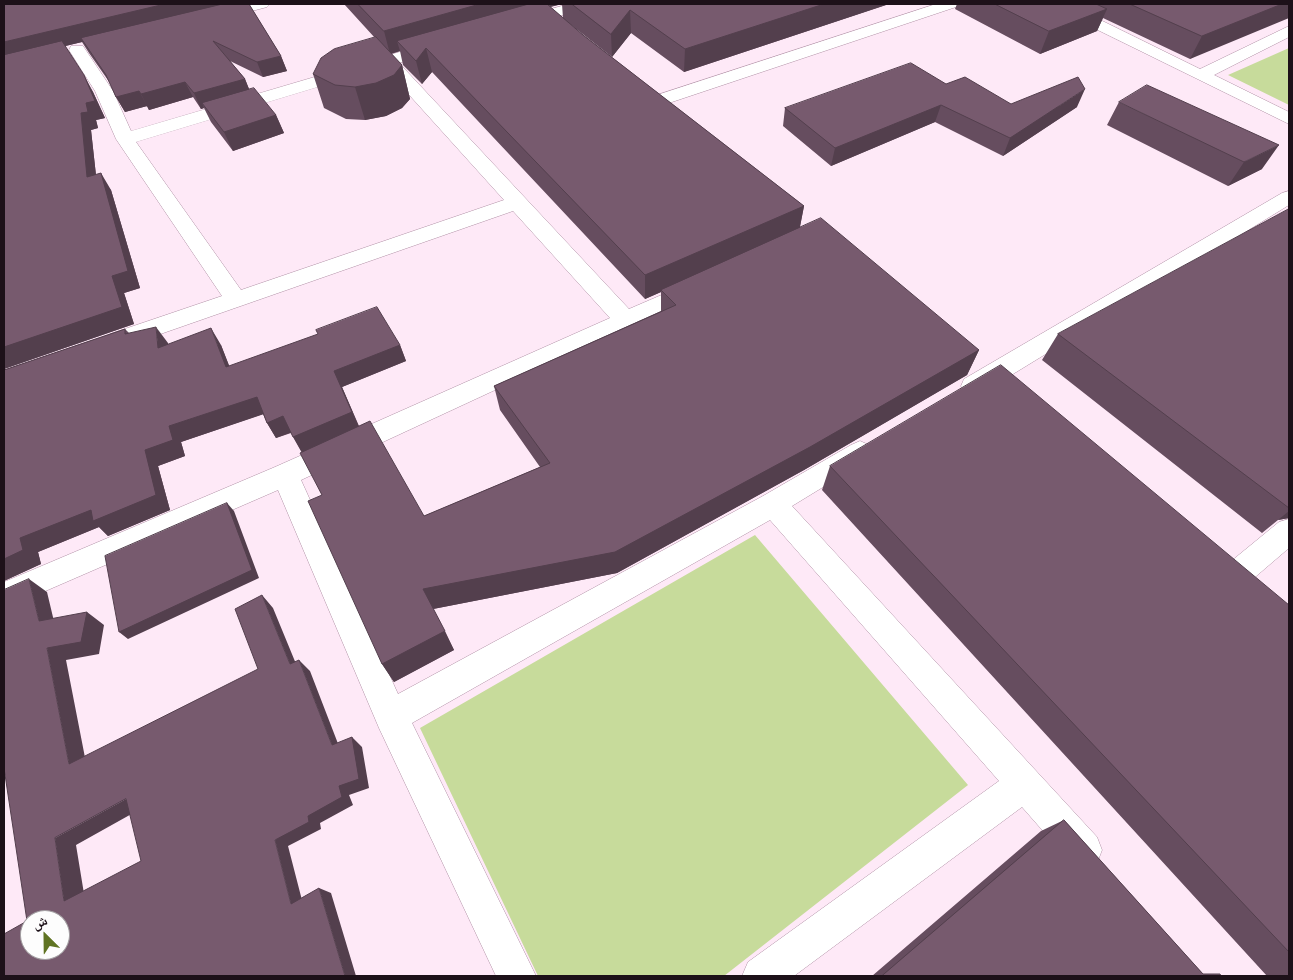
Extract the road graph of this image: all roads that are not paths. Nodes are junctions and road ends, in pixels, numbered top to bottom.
1 (262, 4) edge
2 (585, 4) edge
3 (951, 4) edge
4 (1056, 4) edge
5 (541, 9) edge
6 (197, 20) edge
7 (509, 25) edge
8 (562, 27) edge
9 (1289, 31) edge
10 (453, 42) edge
11 (77, 50) dead end
12 (387, 60) junction
13 (1201, 75) junction
14 (1289, 119) edge
15 (676, 120) edge
16 (125, 139) junction
17 (1289, 197) edge
18 (519, 202) junction
19 (713, 280) edge
20 (236, 300) junction
21 (625, 320) junction
22 (99, 346) edge
23 (956, 396) edge
24 (881, 440) edge
25 (285, 475) junction
26 (773, 504) junction
27 (1289, 531) edge
28 (1229, 581) edge
29 (4, 596) edge
30 (391, 716) junction
31 (1024, 784) junction
32 (1104, 872) edge
33 (516, 976) edge
34 (762, 976) edge

1 - 6 street
2 - 5 street
3 - 15 street
4 - 13 street
5 - 7 street
5 - 8 street
9 - 13 street
10 - 12 street
11 - 16 street
12 - 16 street
12 - 18 street
13 - 14 street
16 - 20 street
17 - 23 street
18 - 20 street
18 - 21 street
19 - 21 street
20 - 22 street
21 - 25 street
24 - 26 street
25 - 29 street
25 - 30 street
26 - 30 street
26 - 31 street
27 - 28 street
30 - 33 street
31 - 32 street
31 - 34 street

